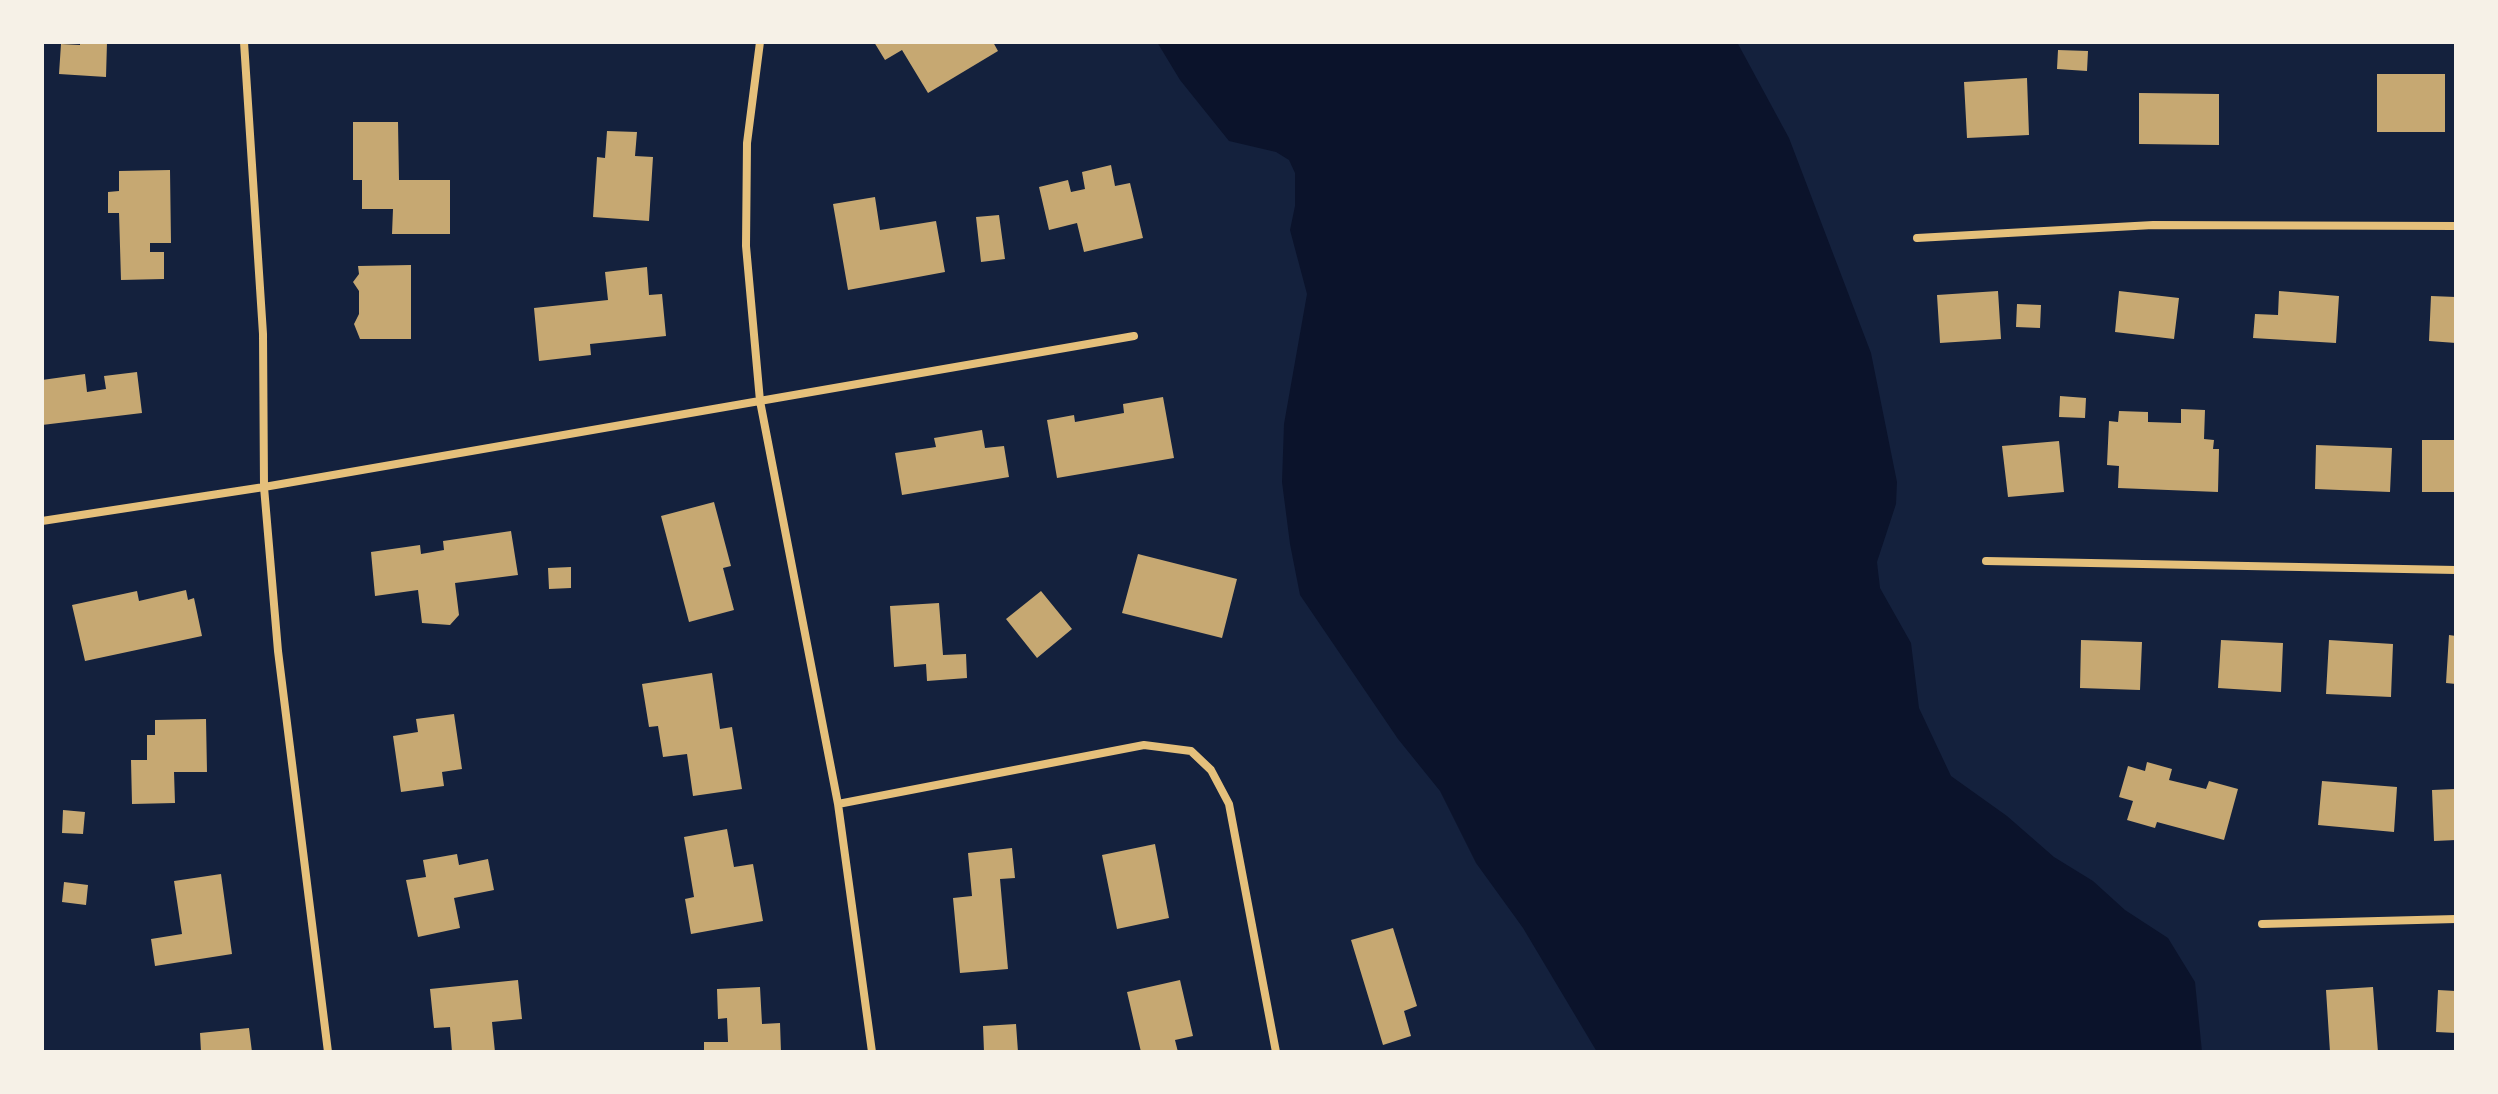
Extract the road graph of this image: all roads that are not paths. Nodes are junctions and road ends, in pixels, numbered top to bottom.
1 (244, 42) edge
2 (760, 42) edge
3 (2456, 226) edge
4 (1917, 238) dead end
5 (1134, 336) dead end
6 (760, 401) junction
7 (264, 487) junction
8 (42, 521) edge
9 (1986, 561) dead end
10 (2456, 570) edge
11 (838, 804) junction
12 (2456, 919) edge
13 (2262, 924) dead end
14 (328, 1052) edge
15 (872, 1052) edge
16 (1276, 1052) edge

1 - 7 street
2 - 6 street
3 - 4 street
5 - 6 street
6 - 7 street
6 - 11 street
7 - 8 street
7 - 14 street
9 - 10 street
11 - 15 street
11 - 16 street
12 - 13 street

